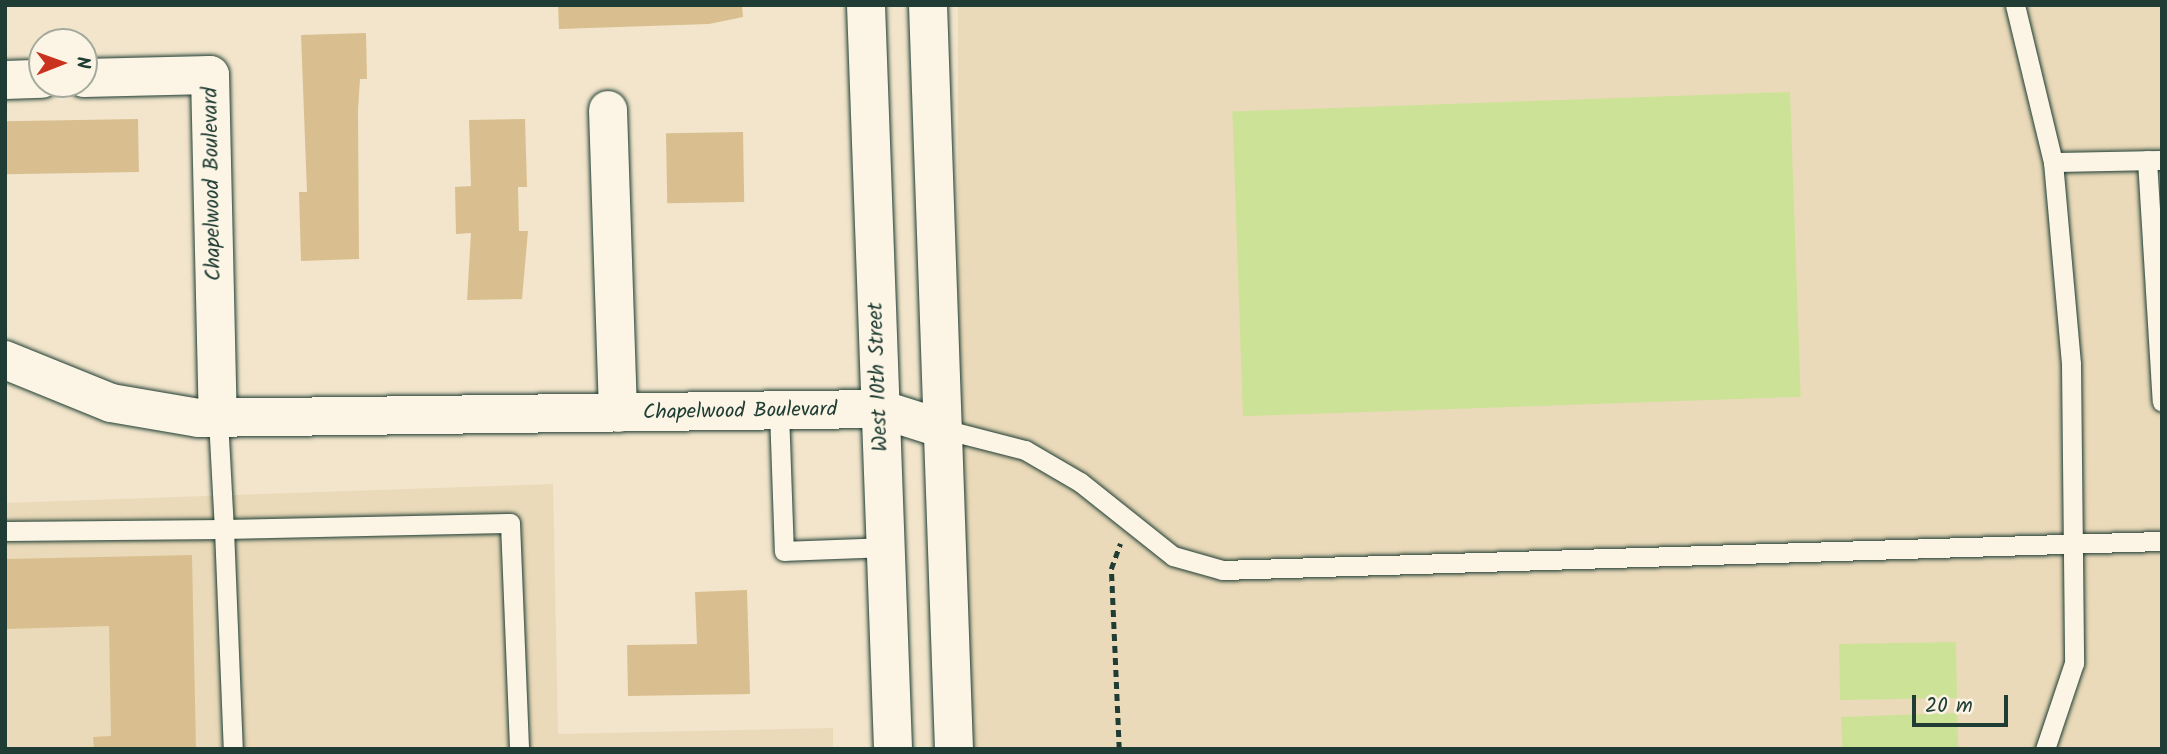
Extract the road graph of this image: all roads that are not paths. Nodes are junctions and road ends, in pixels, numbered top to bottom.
1 (866, 5) edge
2 (928, 5) edge
3 (2015, 5) edge
4 (98, 78) edge
5 (28, 79) edge
6 (5, 80) edge
7 (608, 110) dead end
8 (2155, 160) edge
9 (2053, 162) junction
10 (5, 360) edge
11 (2162, 402) edge
12 (880, 409) junction
13 (779, 411) junction
14 (618, 414) junction
15 (218, 419) junction
16 (943, 429) junction
17 (225, 529) junction
18 (5, 531) edge
19 (2162, 541) edge
20 (2074, 543) junction
21 (886, 547) junction
22 (233, 749) edge
23 (519, 749) edge
24 (893, 749) edge
25 (954, 749) edge
26 (2045, 749) edge

1 - 12 street, West 10th Street
2 - 16 street
3 - 9 lane
4 - 15 street, Chapelwood Boulevard
5 - 6 street
7 - 14 street, Chapelwood Boulevard
8 - 9 lane
8 - 11 lane
9 - 20 lane
10 - 15 street, Chapelwood Boulevard
12 - 13 street, Chapelwood Boulevard
12 - 16 street, Chapelwood Boulevard
12 - 21 street, West 10th Street
13 - 14 street, Chapelwood Boulevard
13 - 21 lane
14 - 15 street, Chapelwood Boulevard
15 - 17 lane
16 - 20 lane
16 - 25 street
17 - 18 lane
17 - 22 lane
17 - 23 lane
19 - 20 lane
20 - 26 lane
21 - 24 street, West 10th Street

